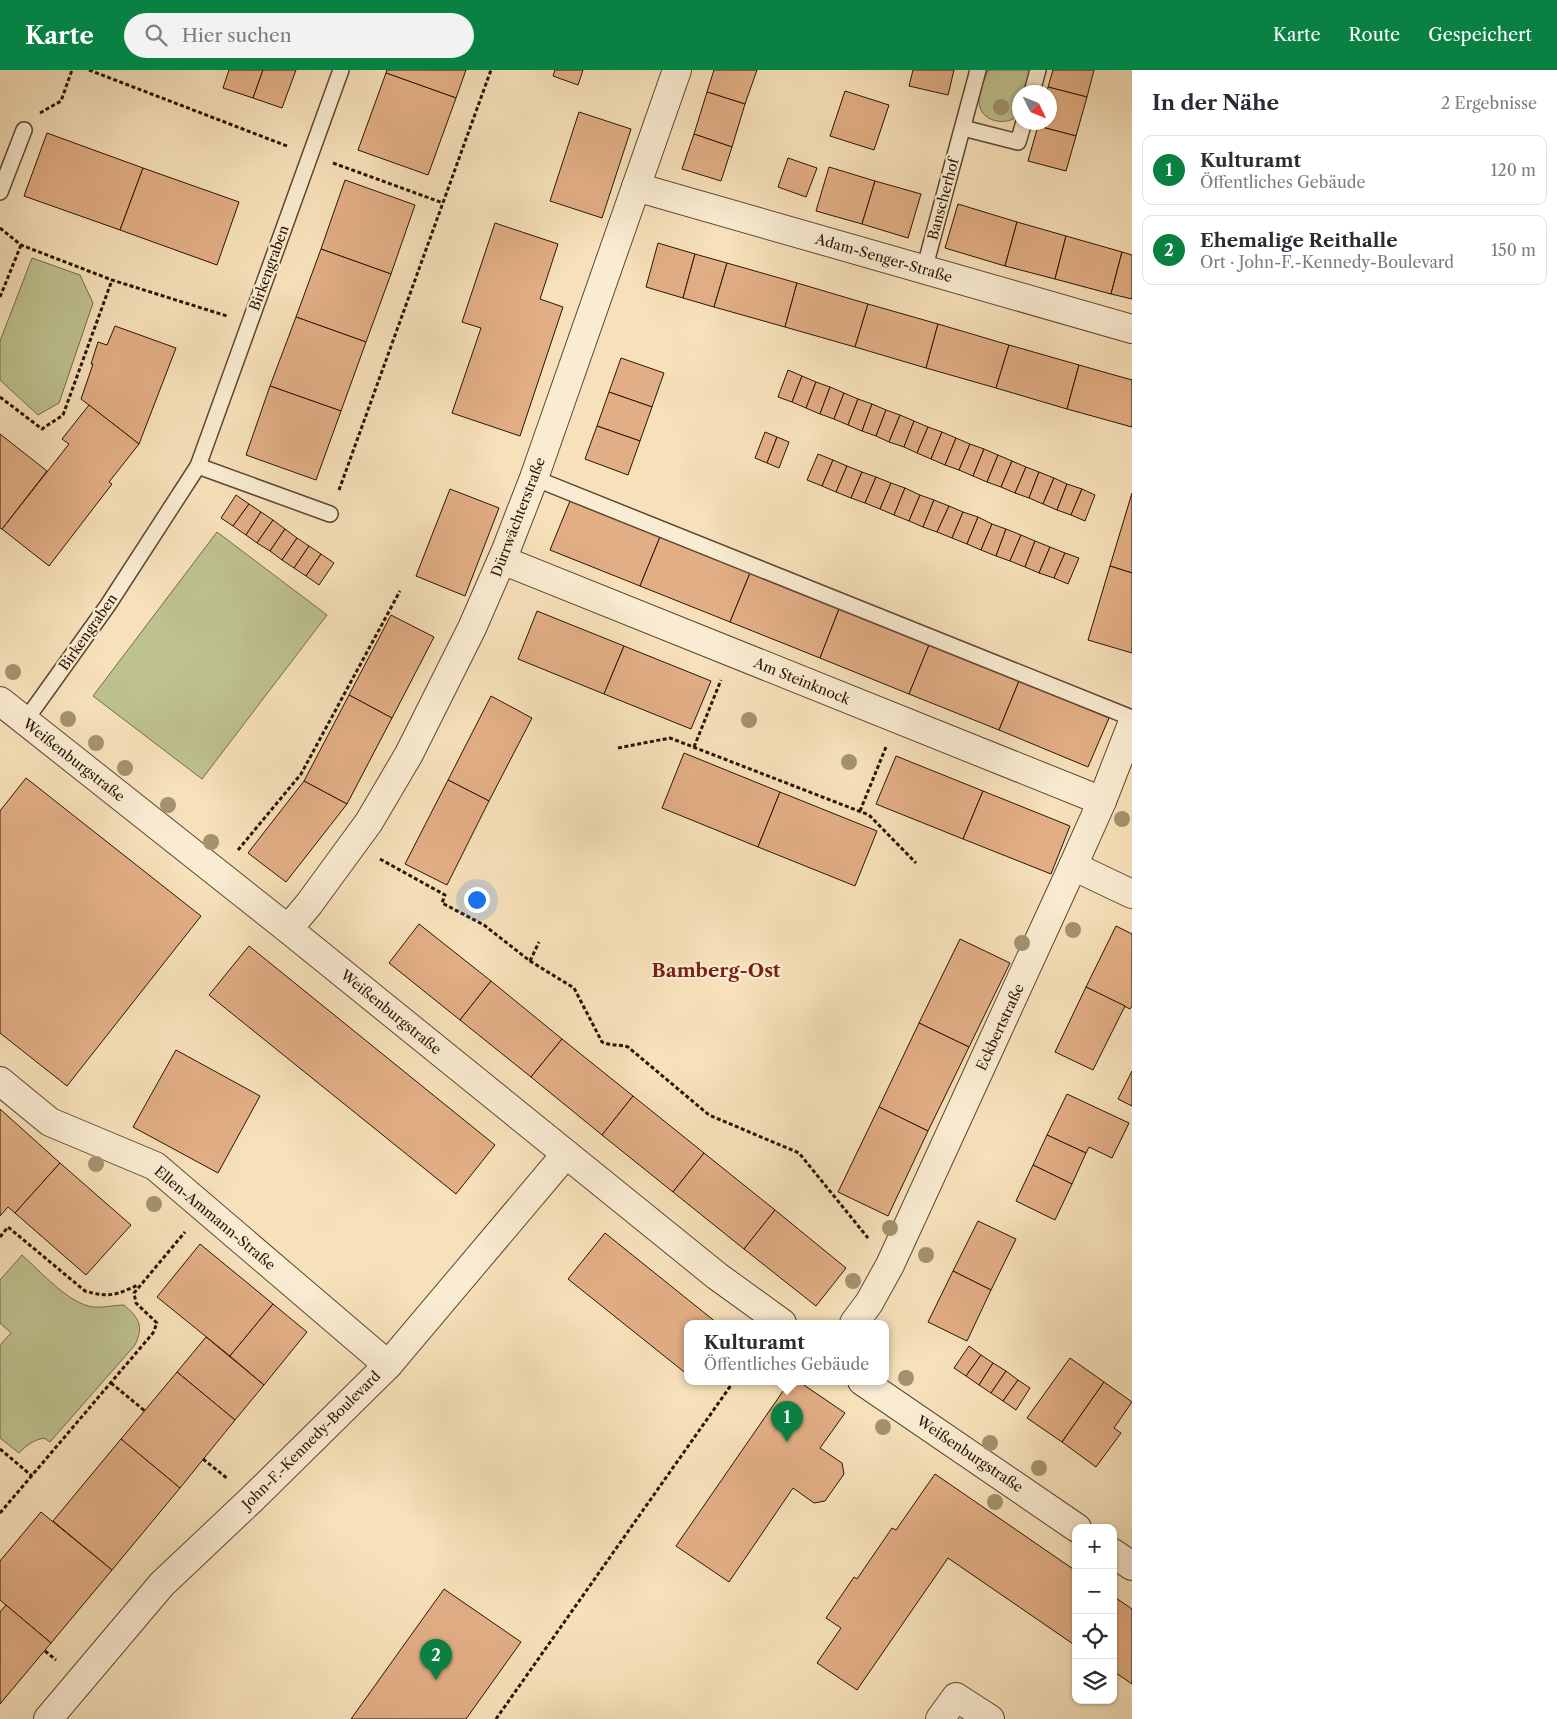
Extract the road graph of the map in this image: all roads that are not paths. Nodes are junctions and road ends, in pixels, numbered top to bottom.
1 (341, 70) edge
2 (678, 70) edge
3 (978, 70) edge
4 (1038, 70) edge
5 (1034, 85) edge
6 (963, 128) junction
7 (24, 130) road end
8 (1022, 130) edge
9 (636, 187) junction
10 (0, 192) edge
11 (924, 270) junction
12 (1132, 329) edge
13 (198, 466) junction
14 (534, 478) junction
15 (330, 514) road end
16 (502, 560) junction
17 (8, 711) edge
18 (1132, 718) edge
19 (1132, 724) edge
20 (1102, 801) junction
21 (1074, 866) junction
22 (1132, 894) edge
23 (288, 929) junction
24 (0, 1081) edge
25 (566, 1154) junction
26 (778, 1320) edge
27 (856, 1320) edge
28 (388, 1365) junction
29 (868, 1385) edge
30 (1072, 1525) edge
31 (1117, 1556) edge
32 (1132, 1566) edge
33 (48, 1719) edge
34 (940, 1719) edge
35 (990, 1719) edge

1 - 13 lane, Birkengraben
2 - 9 street, Dürrwächterstraße
3 - 6 lane, Banscherhof
4 - 5 lane
6 - 8 lane
6 - 11 lane, Banscherhof
7 - 10 lane
9 - 11 street, Adam-Senger-Straße
9 - 14 street, Dürrwächterstraße
11 - 12 street, Adam-Senger-Straße
13 - 15 lane
13 - 17 lane, Birkengraben
14 - 16 street, Dürrwächterstraße
14 - 18 lane
16 - 20 street, Am Steinknock
16 - 23 street, Dürrwächterstraße
17 - 23 street, Weißenburgstraße
19 - 20 street, Eckbertstraße
20 - 21 street, Eckbertstraße
21 - 22 street
21 - 27 street, Eckbertstraße
23 - 25 street, Weißenburgstraße
24 - 28 street, Ellen-Ammann-Straße
25 - 26 street, Weißenburgstraße
25 - 28 street, John-F.-Kennedy-Boulevard
28 - 33 street, John-F.-Kennedy-Boulevard
29 - 30 street, Weißenburgstraße
31 - 32 street
34 - 35 street

